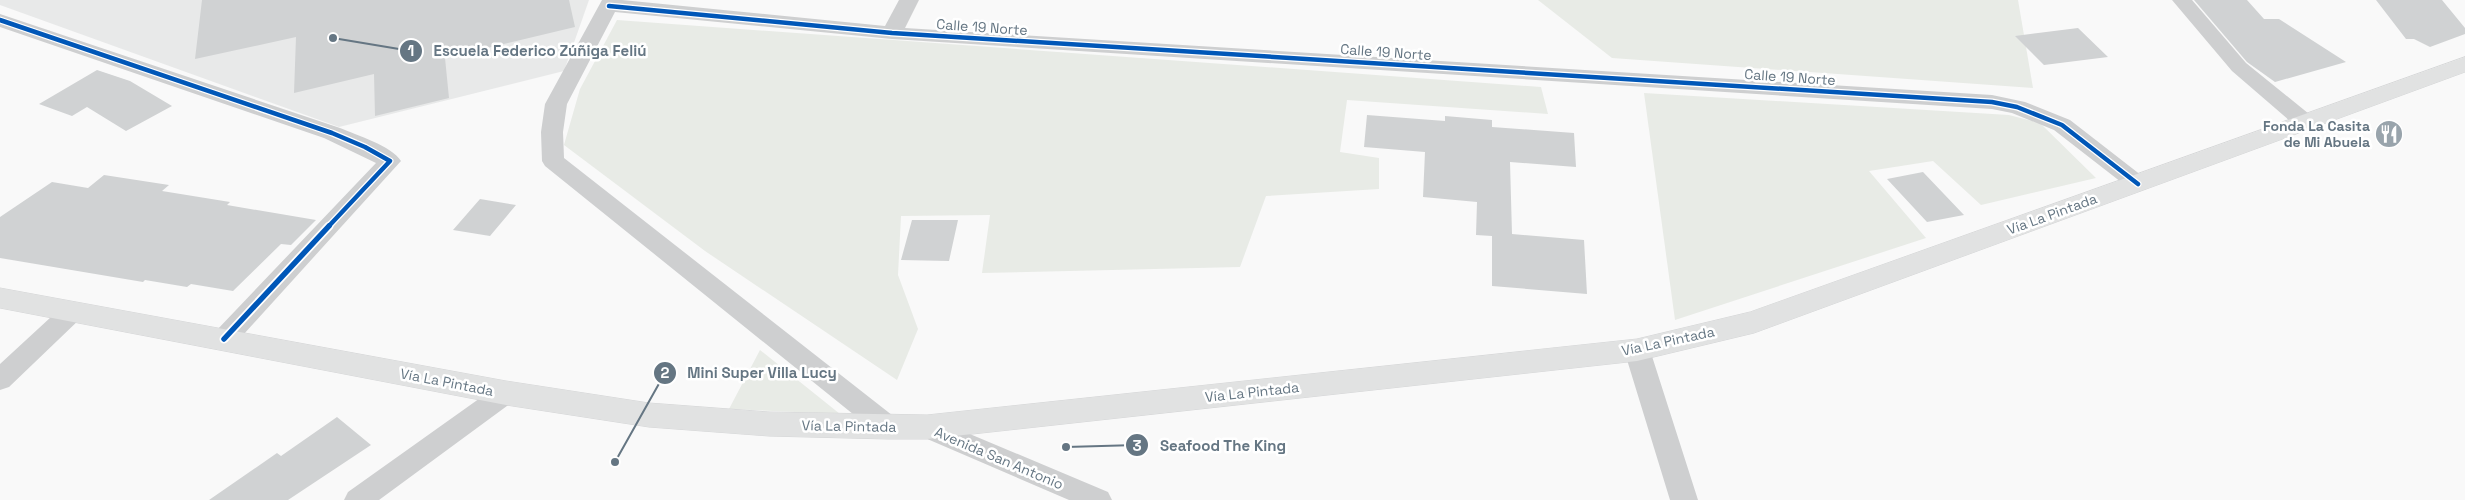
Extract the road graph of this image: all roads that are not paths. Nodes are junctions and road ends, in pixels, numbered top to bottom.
1 (909, 0) edge
2 (2182, 0) edge
3 (611, 3) edge
4 (0, 20) edge
5 (892, 33) junction
6 (2465, 64) edge
7 (2306, 123) junction
8 (2138, 184) junction
9 (0, 298) edge
10 (73, 311) junction
11 (224, 339) junction
12 (1637, 350) junction
13 (0, 380) edge
14 (506, 393) junction
15 (888, 427) junction
16 (927, 427) junction
17 (358, 500) edge
18 (1098, 500) edge
19 (1684, 500) edge

1 - 5 street
2 - 7 street
3 - 5 street, Calle 19 Norte
3 - 15 street
4 - 11 street
5 - 8 street, Calle 19 Norte
6 - 7 main road, Vía La Pintada
7 - 8 main road, Vía La Pintada
8 - 12 main road, Vía La Pintada
9 - 10 main road, Vía La Pintada
10 - 11 main road, Vía La Pintada
10 - 13 street
11 - 14 main road, Vía La Pintada
12 - 16 main road, Vía La Pintada
12 - 19 street
14 - 15 main road, Vía La Pintada
14 - 17 street
15 - 16 main road, Vía La Pintada
16 - 18 street, Avenida San Antonio

